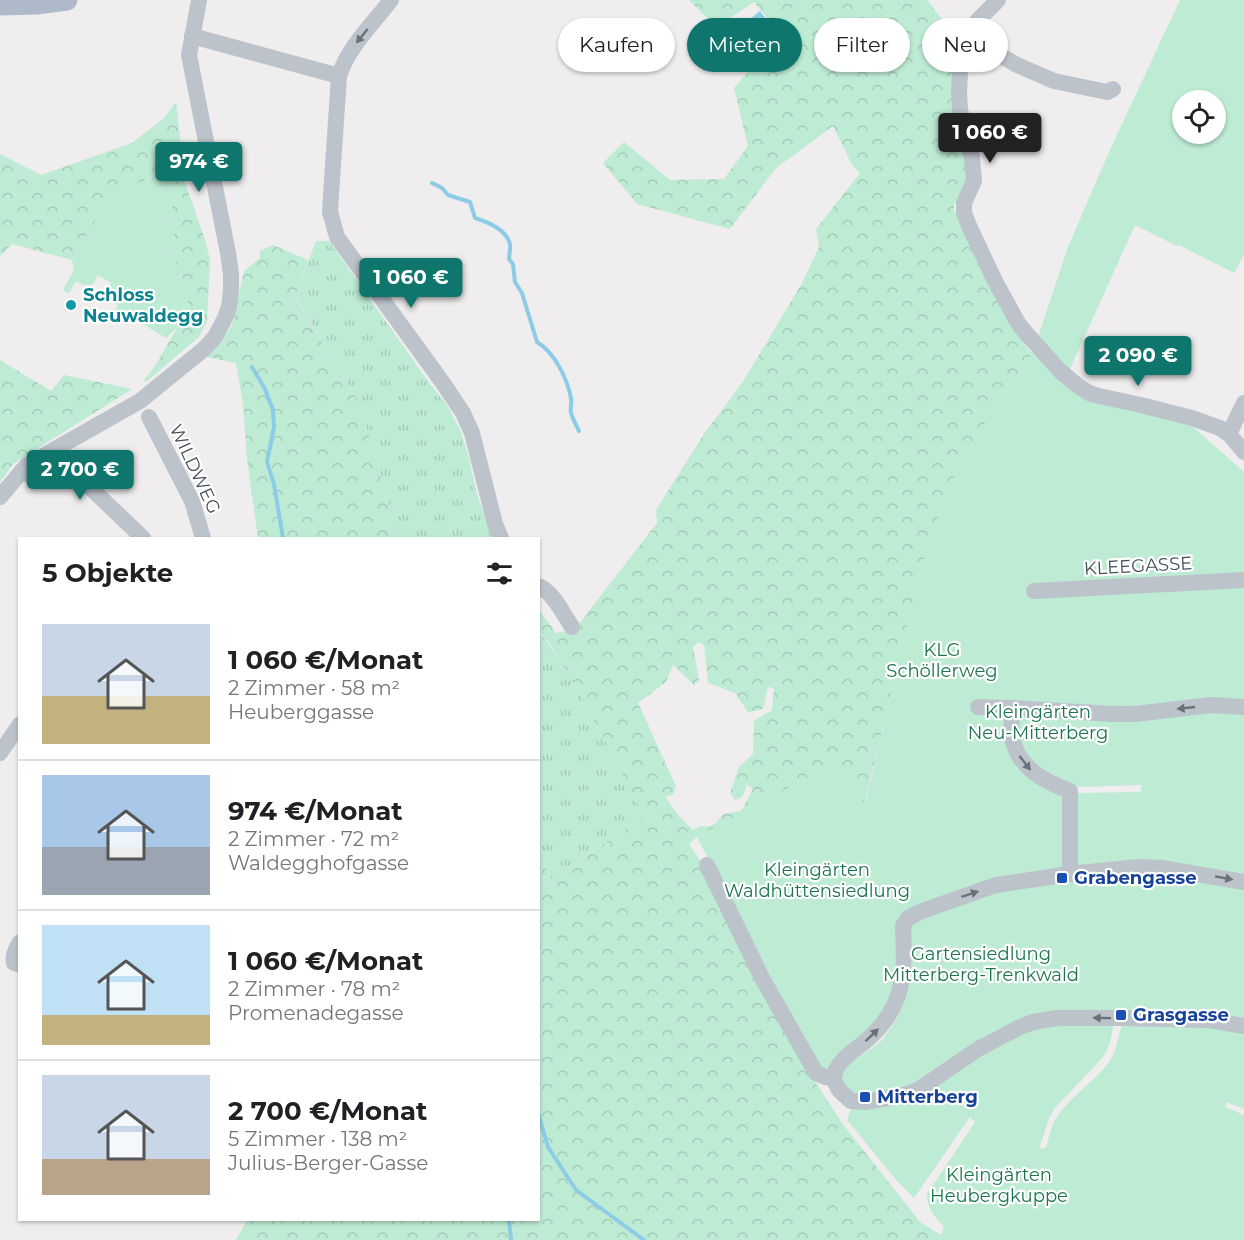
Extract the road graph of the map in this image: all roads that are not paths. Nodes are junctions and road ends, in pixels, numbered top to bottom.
1 (67, 0) edge
2 (198, 0) edge
3 (392, 0) edge
4 (998, 0) edge
5 (0, 5) edge
6 (980, 18) edge
7 (192, 36) junction
8 (1008, 60) edge
9 (960, 72) edge
10 (339, 76) junction
11 (1113, 89) dead end
12 (1244, 403) edge
13 (149, 417) dead end
14 (1229, 434) junction
15 (1244, 452) edge
16 (21, 472) junction
17 (0, 497) edge
18 (142, 537) edge
19 (203, 537) edge
20 (501, 537) edge
21 (1244, 580) edge
22 (540, 586) edge
23 (1034, 591) dead end
24 (572, 627) dead end
25 (1244, 706) edge
26 (978, 707) dead end
27 (1012, 708) junction
28 (18, 727) edge
29 (0, 753) edge
30 (707, 865) dead end
31 (1070, 873) junction
32 (1244, 882) edge
33 (18, 946) edge
34 (17, 964) edge
35 (1244, 1026) edge
36 (833, 1077) junction

1 - 5 main road
2 - 7 street
3 -> 10 street
4 - 6 street
7 - 10 street
7 - 16 street
8 - 11 street
9 - 14 street
10 - 20 street
12 - 14 street
13 - 19 street, WILDWEG
14 - 15 street
16 - 17 street
16 - 18 street
21 - 23 street, KLEEGASSE
22 - 24 street
25 -> 27 street
26 - 27 street
27 -> 31 street
28 - 29 street
30 - 36 street
31 -> 32 street
36 -> 31 street
33 - 34 street
35 -> 36 street

